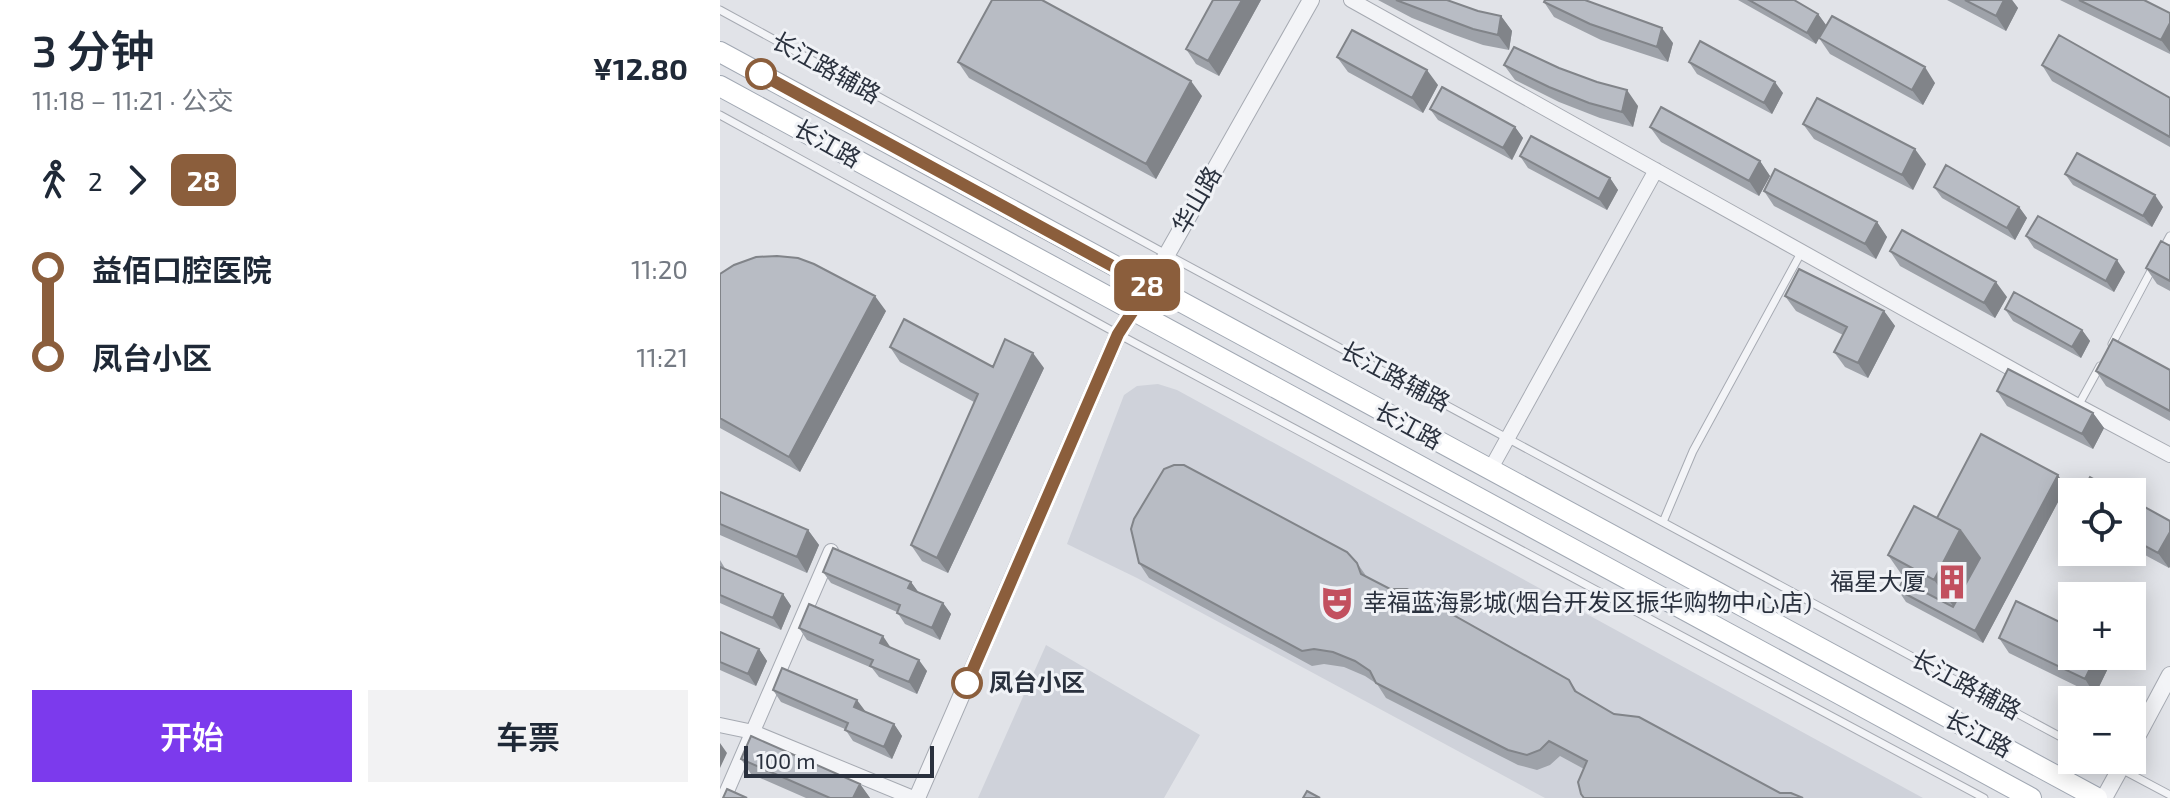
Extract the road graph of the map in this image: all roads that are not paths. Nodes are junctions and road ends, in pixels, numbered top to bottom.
1 (1311, 0) edge
2 (1351, 0) edge
3 (720, 10) edge
4 (720, 52) edge
5 (720, 86) edge
6 (720, 115) edge
7 (1656, 170) junction
8 (2170, 236) edge
9 (1802, 251) junction
10 (1166, 254) junction
11 (1149, 286) junction
12 (1131, 310) junction
13 (1118, 334) junction
14 (2078, 406) junction
15 (1508, 438) junction
16 (2170, 455) edge
17 (1490, 470) junction
18 (1663, 522) junction
19 (831, 551) edge
20 (2170, 675) edge
21 (2146, 720) edge
22 (720, 725) edge
23 (753, 732) junction
24 (2058, 735) edge
25 (2117, 774) edge
26 (2137, 774) edge
27 (2170, 795) edge
28 (724, 798) edge
29 (915, 798) edge
30 (1984, 798) edge
31 (2031, 798) edge
32 (2097, 798) edge
33 (2104, 798) edge

1 - 10 street, 华山路
2 - 7 street
3 - 10 lane, 长江路辅路
4 - 11 main road, 长江路
5 - 12 main road, 长江路
6 - 13 lane
7 - 9 street
7 - 15 street
8 - 14 lane
9 - 14 street
9 - 18 lane
10 - 11 street, 华山路
10 - 15 lane, 长江路辅路
11 - 12 street, 华山路
11 - 17 main road, 长江路
12 - 13 street, 华山路
12 - 31 main road, 长江路
13 - 29 street, 华山路
13 - 30 lane
14 - 16 street
15 - 17 street
15 - 18 lane, 长江路辅路
17 - 32 main road, 长江路
18 - 24 lane, 长江路辅路
19 - 23 street
20 - 21 street
22 - 23 street
23 - 28 street
23 - 29 street
25 - 33 street
26 - 27 lane

